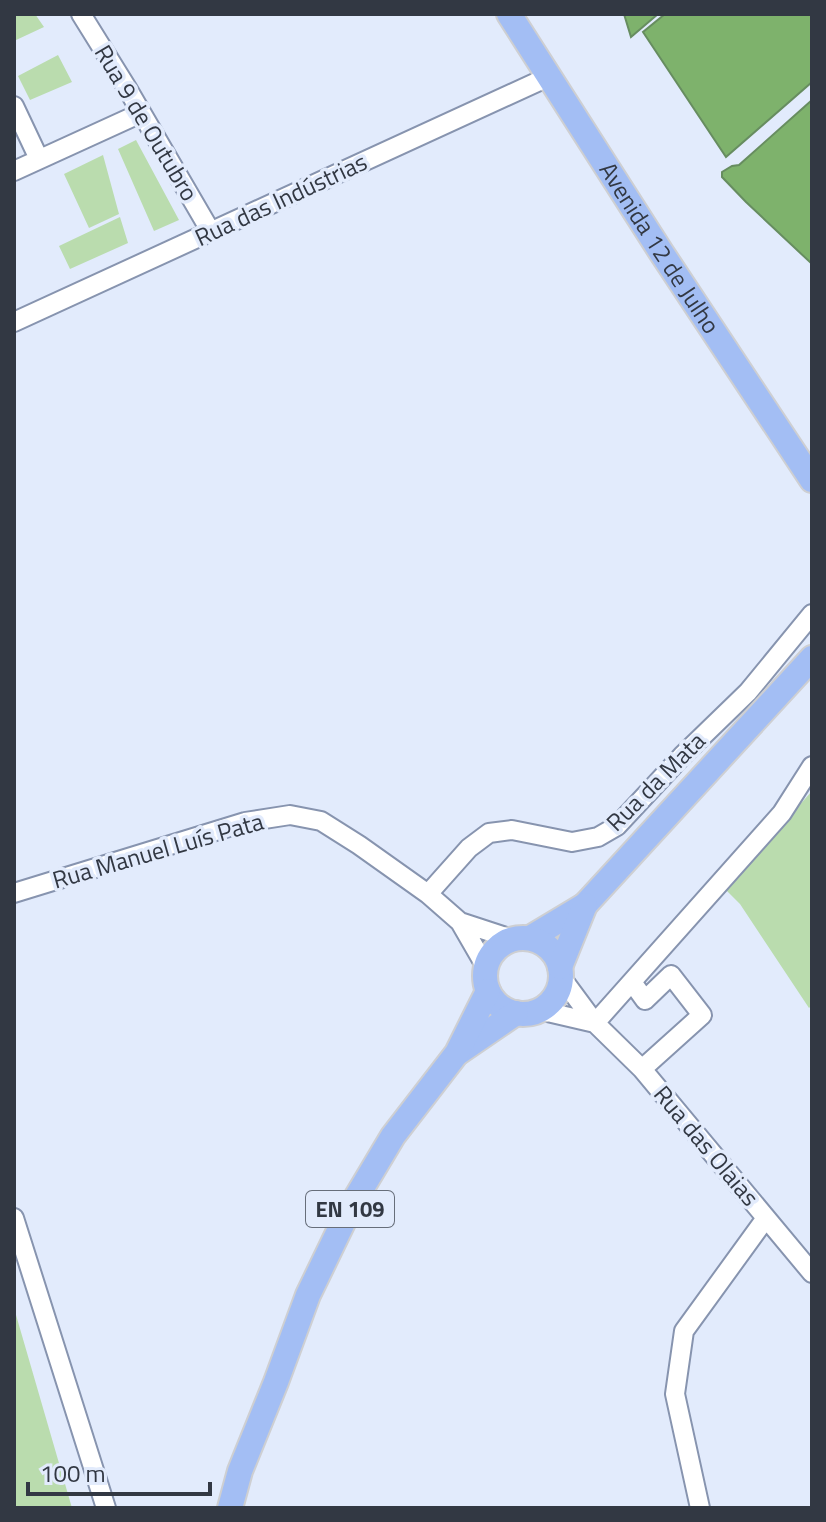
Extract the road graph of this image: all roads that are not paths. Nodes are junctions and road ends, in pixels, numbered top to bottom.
1 (81, 14) edge
2 (509, 14) edge
3 (548, 77) junction
4 (14, 106) edge
5 (141, 113) junction
6 (39, 159) junction
7 (14, 171) edge
8 (211, 232) junction
9 (14, 322) edge
10 (812, 480) edge
11 (812, 614) edge
12 (812, 658) edge
13 (812, 766) edge
14 (14, 893) edge
15 (428, 894) junction
16 (585, 905) junction
17 (460, 922) junction
18 (521, 939) junction
19 (561, 972) junction
20 (487, 979) junction
21 (632, 982) junction
22 (528, 1012) junction
23 (595, 1023) junction
24 (457, 1053) junction
25 (642, 1069) junction
26 (14, 1218) edge
27 (766, 1218) junction
28 (812, 1273) edge
29 (276, 1382) junction
30 (106, 1508) edge
31 (230, 1508) edge
32 (245, 1508) edge
33 (700, 1508) edge

1 - 5 street, Rua 9 de Outubro
2 - 3 main road, Avenida 12 de Julho
3 - 8 street, Rua das Indústrias
3 - 10 main road, Avenida 12 de Julho
4 - 6 street
5 - 6 street
5 - 8 street, Rua 9 de Outubro
6 - 7 street
8 - 9 street, Rua das Indústrias
11 - 15 street, Rua da Mata
12 - 16 main road
13 - 21 street
14 - 15 street, Rua Manuel Luís Pata
15 - 17 street, Rua Manuel Luís Pata
16 - 18 main road
16 - 19 main road
17 - 18 street
17 - 20 street
18 - 19 main road
18 - 20 main road
19 - 22 main road
19 - 23 street, Rua das Olaias
20 - 22 main road
20 - 24 main road
21 - 23 street
21 - 25 street
22 - 23 street
22 - 24 main road
23 - 25 street, Rua das Olaias
24 - 29 main road, EN 109
25 - 27 street, Rua das Olaias
26 - 30 street
27 - 28 street, Rua das Olaias
27 - 33 street
29 - 31 main road, EN 109
29 - 32 main road, EN 109

